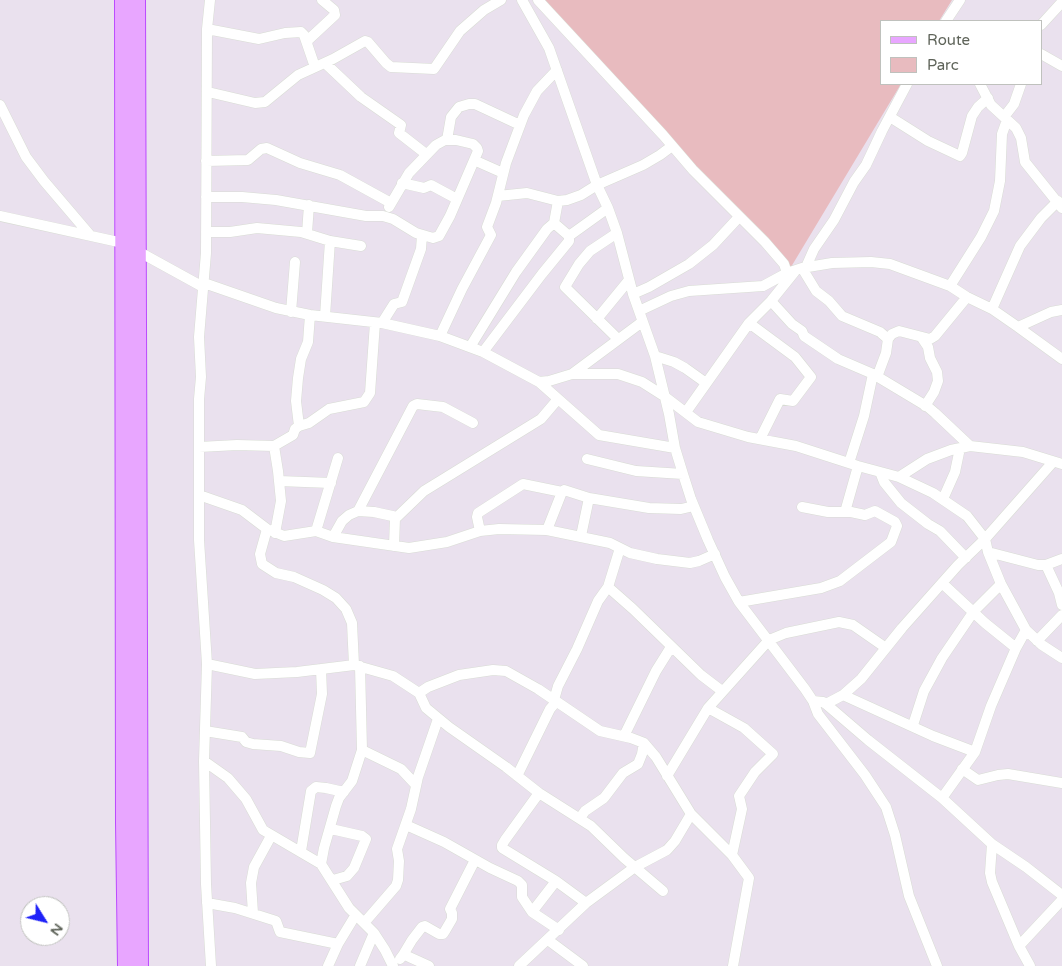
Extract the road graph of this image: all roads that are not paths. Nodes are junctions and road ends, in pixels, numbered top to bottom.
1 (123, 0) edge
2 (137, 0) edge
3 (210, 0) edge
4 (322, 0) edge
5 (502, 0) edge
6 (522, 0) edge
7 (538, 0) edge
8 (960, 0) edge
9 (1062, 2) edge
10 (947, 20) edge
11 (1042, 24) edge
12 (207, 29) junction
13 (306, 41) junction
14 (1042, 55) edge
15 (320, 65) junction
16 (1062, 66) edge
17 (557, 70) junction
18 (907, 85) edge
19 (981, 85) edge
20 (1022, 85) edge
21 (208, 92) junction
22 (988, 98) junction
23 (0, 105) edge
24 (890, 117) junction
25 (1005, 119) junction
26 (520, 125) junction
27 (447, 140) junction
28 (672, 146) junction
29 (426, 154) junction
30 (475, 158) junction
31 (206, 161) junction
32 (503, 173) junction
33 (402, 183) junction
34 (597, 185) junction
35 (206, 196) junction
36 (498, 196) junction
37 (457, 199) junction
38 (558, 201) junction
39 (391, 202) junction
40 (1060, 204) edge
41 (309, 205) junction
42 (608, 208) junction
43 (0, 216) edge
44 (383, 216) junction
45 (739, 217) junction
46 (554, 223) junction
47 (206, 232) junction
48 (307, 233) junction
49 (617, 233) junction
50 (90, 235) junction
51 (422, 235) junction
52 (569, 236) junction
53 (330, 241) junction
54 (130, 246) junction
55 (362, 246) dead end
56 (295, 262) dead end
57 (798, 270) junction
58 (629, 280) junction
59 (204, 285) junction
60 (950, 286) junction
61 (633, 294) junction
62 (967, 297) junction
63 (771, 301) junction
64 (992, 309) junction
65 (638, 310) junction
66 (1062, 310) edge
67 (291, 312) junction
68 (310, 315) junction
69 (325, 316) junction
70 (597, 319) junction
71 (642, 322) junction
72 (378, 323) junction
73 (749, 323) junction
74 (1018, 327) junction
75 (440, 336) junction
76 (888, 338) junction
77 (922, 338) junction
78 (618, 339) junction
79 (470, 347) junction
80 (483, 352) junction
81 (655, 356) junction
82 (1062, 359) edge
83 (572, 374) junction
84 (875, 375) junction
85 (539, 382) junction
86 (706, 383) junction
87 (664, 396) junction
88 (558, 399) junction
89 (925, 406) junction
90 (686, 412) junction
91 (473, 423) dead end
92 (298, 426) junction
93 (760, 439) junction
94 (274, 446) junction
95 (199, 447) junction
96 (965, 447) junction
97 (675, 448) junction
98 (338, 458) dead end
99 (587, 459) dead end
100 (1058, 463) edge
101 (853, 465) junction
102 (880, 472) junction
103 (683, 474) junction
104 (900, 477) junction
105 (280, 481) junction
106 (331, 483) junction
107 (562, 492) junction
108 (199, 494) junction
109 (589, 498) junction
110 (943, 499) junction
111 (694, 506) junction
112 (802, 507) dead end
113 (358, 511) junction
114 (845, 512) junction
115 (395, 518) junction
116 (547, 530) junction
117 (271, 531) junction
118 (316, 531) junction
119 (480, 531) junction
120 (581, 536) junction
121 (333, 537) junction
122 (985, 539) junction
123 (394, 546) junction
124 (620, 548) junction
125 (988, 552) junction
126 (715, 554) junction
127 (966, 558) junction
128 (1062, 559) edge
129 (1046, 565) junction
130 (942, 583) junction
131 (1001, 584) junction
132 (608, 587) junction
133 (739, 602) junction
134 (1062, 605) edge
135 (974, 612) junction
136 (1062, 615) edge
137 (1026, 630) junction
138 (769, 640) junction
139 (1037, 641) junction
140 (671, 647) junction
141 (886, 648) junction
142 (1016, 648) junction
143 (1062, 658) edge
144 (206, 664) junction
145 (357, 665) junction
146 (321, 669) junction
147 (722, 692) junction
148 (420, 693) junction
149 (844, 695) junction
150 (555, 701) junction
151 (813, 701) junction
152 (826, 704) junction
153 (708, 708) junction
154 (438, 719) junction
155 (913, 725) junction
156 (205, 731) junction
157 (624, 736) junction
158 (644, 743) junction
159 (362, 750) junction
160 (974, 752) junction
161 (204, 761) junction
162 (962, 769) junction
163 (517, 776) junction
164 (667, 776) junction
165 (1062, 783) edge
166 (416, 785) junction
167 (344, 792) junction
168 (539, 793) junction
169 (942, 798) junction
170 (691, 814) junction
171 (580, 818) junction
172 (406, 825) junction
173 (331, 829) junction
174 (271, 836) junction
175 (992, 844) junction
176 (301, 851) junction
177 (732, 855) junction
178 (475, 860) junction
179 (321, 864) junction
180 (635, 867) junction
181 (333, 880) junction
182 (556, 881) junction
183 (663, 891) dead end
184 (1062, 895) edge
185 (1062, 900) edge
186 (207, 902) junction
187 (586, 903) junction
188 (532, 912) junction
189 (253, 913) junction
190 (355, 916) junction
191 (364, 923) junction
192 (559, 930) junction
193 (374, 934) junction
194 (548, 940) junction
195 (338, 944) junction
196 (1019, 946) junction
197 (403, 955) junction
198 (393, 965) edge
199 (126, 966) edge
200 (140, 966) edge
201 (211, 966) edge
202 (328, 966) edge
203 (360, 966) edge
204 (429, 966) edge
205 (519, 966) edge
206 (584, 966) edge
207 (733, 966) edge
208 (937, 966) edge
209 (1030, 966) edge

1 - 54 main road
2 - 54 main road
3 - 12 street
4 - 13 street
5 - 15 street
6 - 17 street
7 - 28 street
8 - 10 street
9 - 11 street
12 - 13 street
12 - 21 street
13 - 15 street
14 - 16 street
15 - 21 street
15 - 29 street
17 - 26 street
17 - 34 street
18 - 24 street
19 - 22 street
20 - 25 street
21 - 31 street
22 - 24 street
22 - 25 street
23 - 50 street
24 - 57 street
25 - 40 street
25 - 60 street
26 - 27 street
26 - 32 street
27 - 29 street
27 - 30 street
28 - 34 street
28 - 45 street
29 - 33 street
30 - 32 street
30 - 37 street
31 - 35 street
31 - 39 street
32 - 36 street
33 - 37 street
33 - 39 street
34 - 38 street
34 - 42 street
35 - 41 street
35 - 47 street
36 - 38 street
36 - 75 street
37 - 51 street
38 - 46 street
39 - 44 street
40 - 64 street
41 - 44 street
41 - 48 street
42 - 49 street
42 - 52 street
43 - 50 street
44 - 51 street
45 - 57 street
45 - 61 street
46 - 52 street
46 - 79 street
47 - 48 street
47 - 59 street
48 - 53 street
49 - 58 street
49 - 70 street
50 - 54 street
51 - 72 street
52 - 80 street
53 - 55 street
53 - 69 street
54 - 59 street
54 - 199 main road
54 - 200 main road
56 - 67 street
57 - 60 street
57 - 63 street
57 - 65 street
57 - 76 street
58 - 61 street
58 - 70 street
59 - 67 street
59 - 95 street
60 - 62 street
61 - 65 street
62 - 64 street
62 - 77 street
63 - 73 street
63 - 84 street
64 - 74 street
65 - 71 street
66 - 74 street
67 - 68 street
68 - 69 street
68 - 92 street
69 - 72 street
70 - 78 street
71 - 78 street
71 - 81 street
72 - 75 street
72 - 92 street
73 - 86 street
73 - 93 street
74 - 82 street
75 - 79 street
76 - 77 street
76 - 84 street
77 - 89 street
78 - 83 street
79 - 80 street
80 - 85 street
81 - 86 street
81 - 87 street
83 - 85 street
83 - 87 street
84 - 89 street
84 - 101 street
85 - 88 street
86 - 90 street
87 - 90 street
87 - 97 street
88 - 97 street
88 - 115 street
89 - 96 street
90 - 93 street
91 - 113 street
92 - 94 street
93 - 101 street
94 - 95 street
94 - 105 street
95 - 108 street
96 - 100 street
96 - 104 street
96 - 110 street
97 - 103 street
98 - 106 street
99 - 103 street
100 - 122 street
101 - 102 street
101 - 114 street
102 - 104 street
102 - 127 street
103 - 111 street
104 - 110 street
105 - 106 street
105 - 117 street
106 - 118 street
107 - 109 street
107 - 116 street
107 - 119 street
108 - 117 street
108 - 144 street
109 - 111 street
109 - 120 street
110 - 122 street
111 - 126 street
112 - 114 street
113 - 115 street
113 - 121 street
114 - 133 street
115 - 123 street
116 - 119 street
116 - 120 street
117 - 118 street
117 - 145 street
118 - 121 street
119 - 123 street
120 - 124 street
121 - 123 street
122 - 125 street
122 - 127 street
124 - 126 street
124 - 132 street
125 - 129 street
125 - 131 street
126 - 133 street
127 - 130 street
128 - 129 street
129 - 134 street
130 - 135 street
130 - 141 street
131 - 135 street
131 - 137 street
132 - 140 street
132 - 150 street
133 - 138 street
135 - 142 street
135 - 155 street
136 - 139 street
137 - 139 street
137 - 142 street
138 - 141 street
138 - 147 street
138 - 151 street
139 - 143 street
140 - 147 street
140 - 157 street
141 - 149 street
142 - 160 street
144 - 146 street
144 - 156 street
145 - 146 street
145 - 148 street
145 - 159 street
146 - 156 street
147 - 153 street
148 - 150 street
148 - 154 street
149 - 152 street
149 - 155 street
150 - 157 street
150 - 163 street
151 - 152 street
151 - 208 street
152 - 169 street
153 - 164 street
153 - 177 street
154 - 163 street
154 - 166 street
155 - 160 street
156 - 161 street
157 - 158 street
158 - 164 street
158 - 171 street
159 - 166 street
159 - 167 street
160 - 162 street
161 - 174 street
161 - 186 street
162 - 165 street
162 - 169 street
163 - 168 street
164 - 170 street
166 - 172 street
167 - 173 street
167 - 176 street
168 - 171 street
168 - 182 street
169 - 175 street
170 - 177 street
170 - 180 street
171 - 180 street
172 - 178 street
172 - 191 street
173 - 179 street
173 - 181 street
174 - 176 street
174 - 189 street
175 - 184 street
175 - 196 street
176 - 179 street
177 - 207 street
178 - 188 street
178 - 197 street
179 - 181 street
180 - 183 street
180 - 187 street
181 - 190 street
182 - 187 street
182 - 188 street
185 - 196 street
186 - 189 street
186 - 201 street
187 - 192 street
188 - 192 street
189 - 195 street
190 - 191 street
190 - 195 street
191 - 193 street
192 - 194 street
193 - 198 street
193 - 203 street
194 - 205 street
194 - 206 street
195 - 202 street
196 - 209 street
197 - 198 street
197 - 204 street

